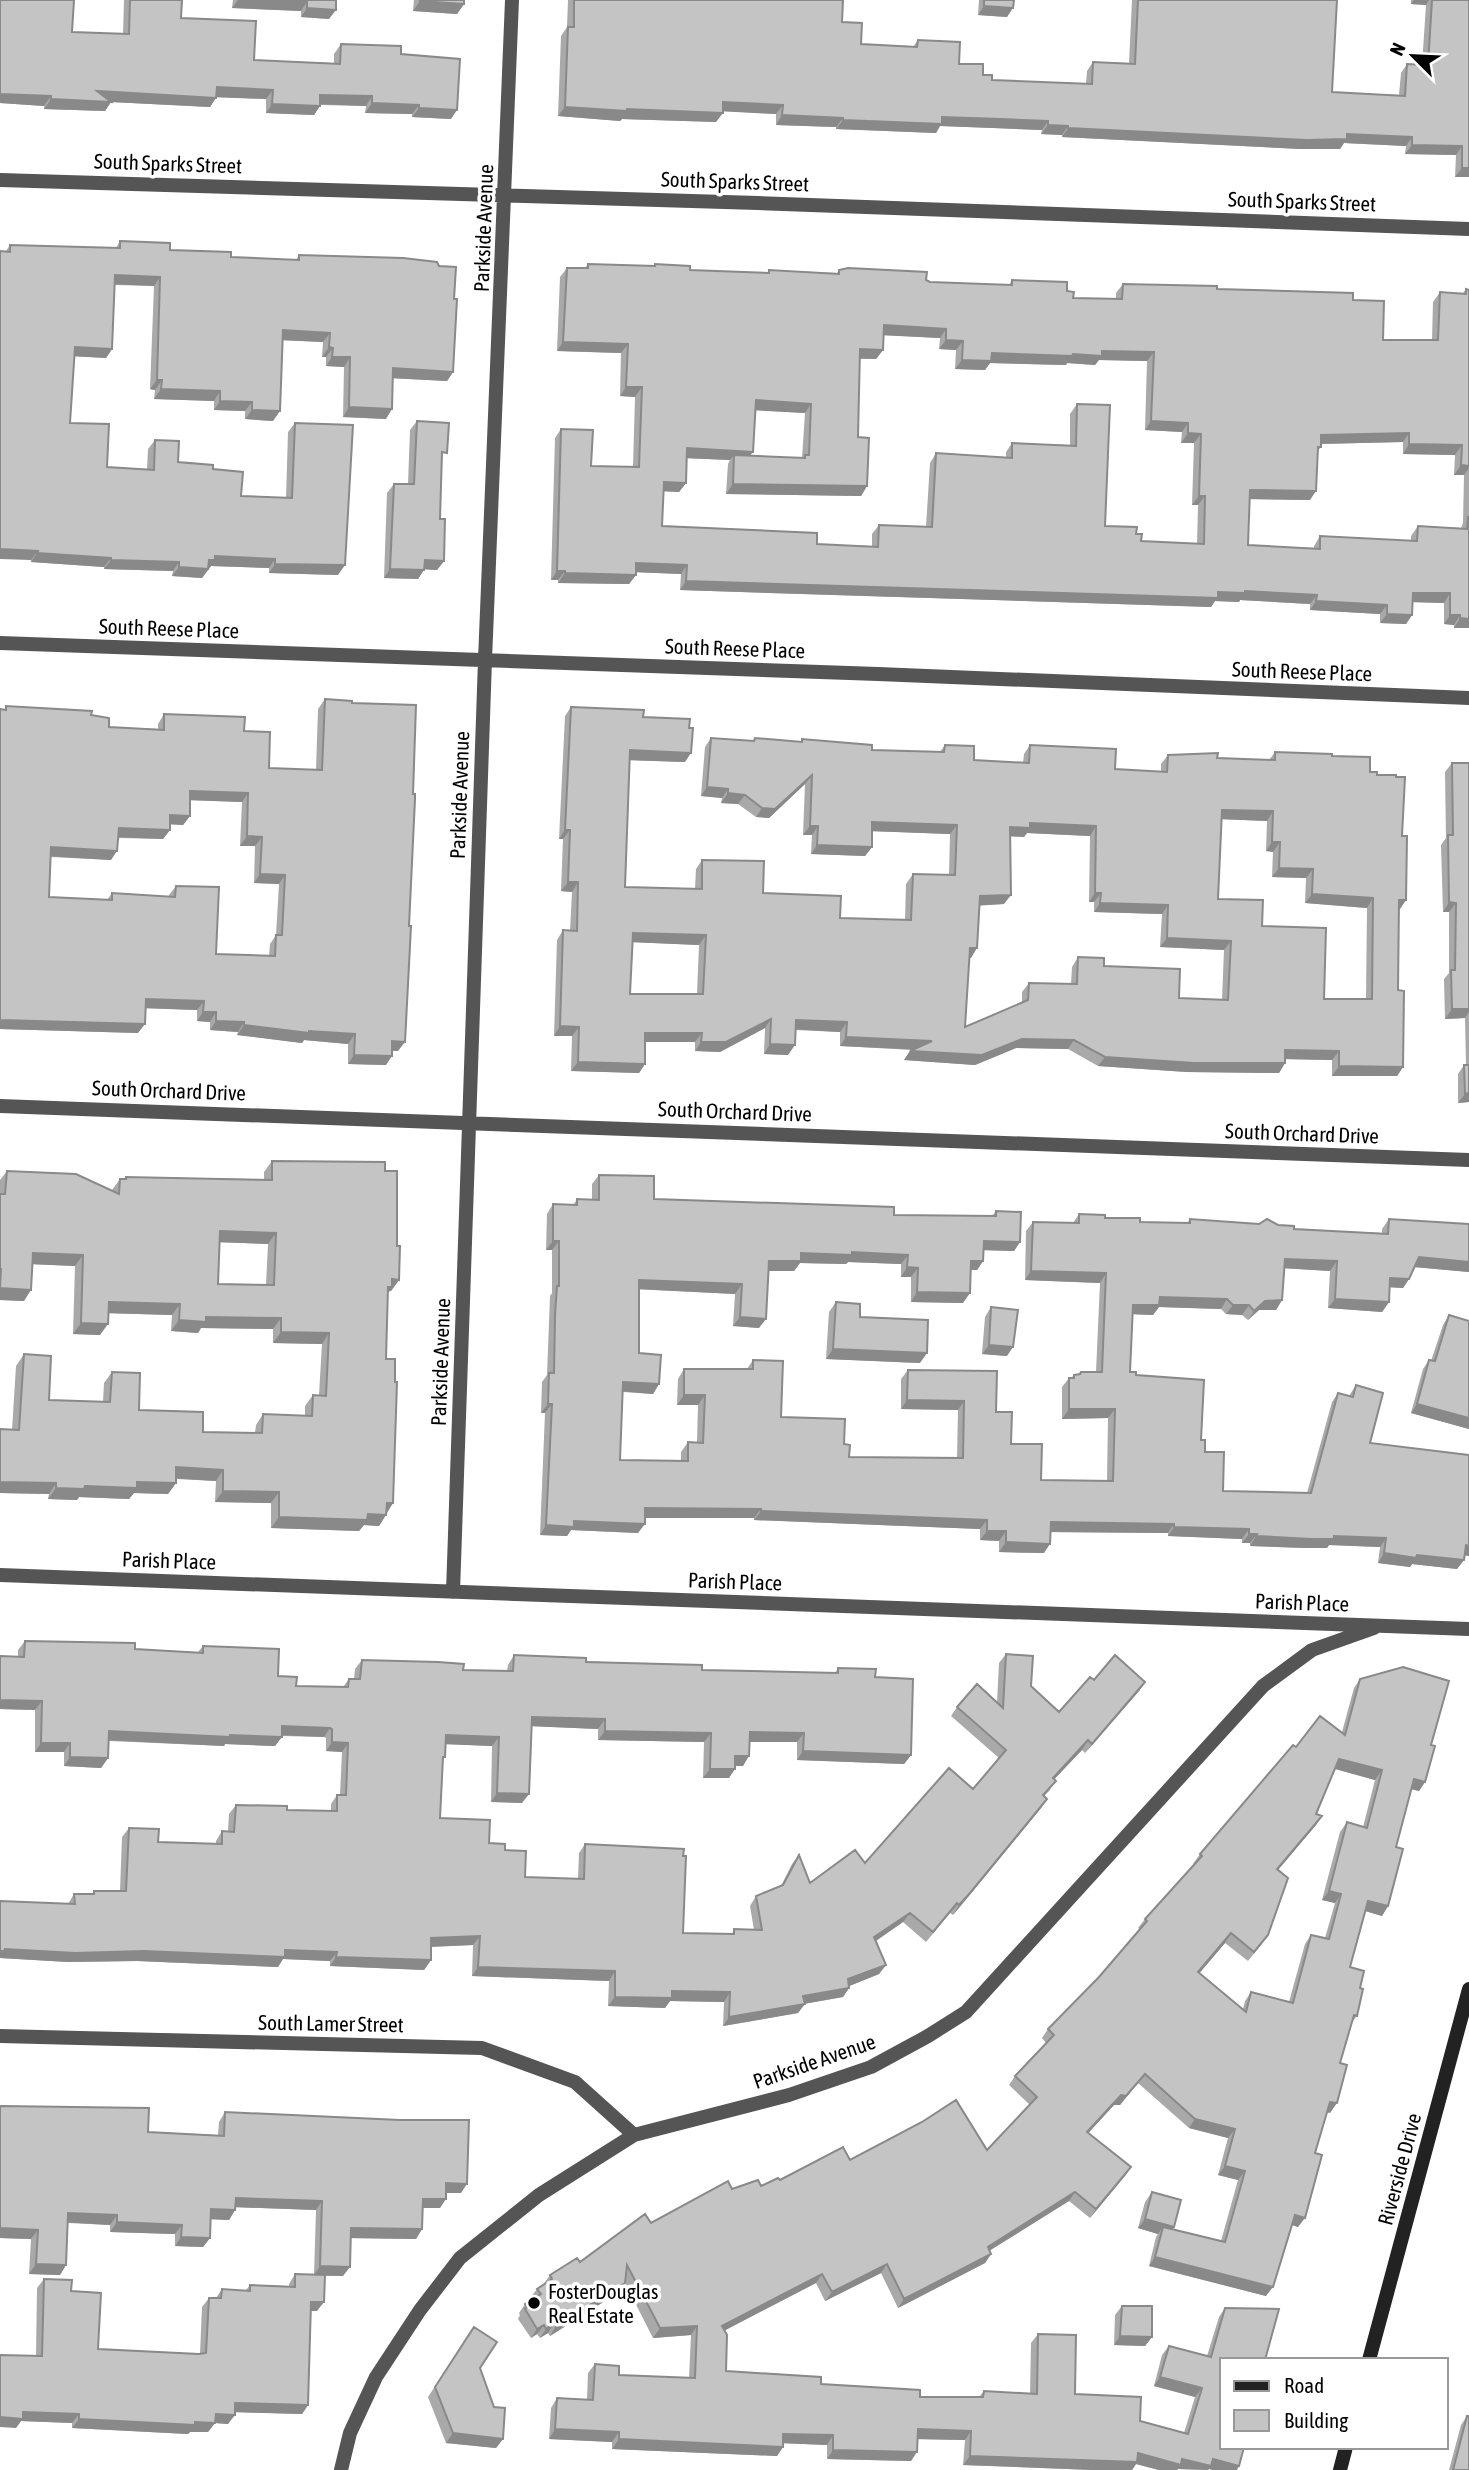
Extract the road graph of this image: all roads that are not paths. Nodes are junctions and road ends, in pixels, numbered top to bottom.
1 (512, 0) edge
2 (0, 180) edge
3 (506, 195) junction
4 (1469, 229) edge
5 (0, 643) edge
6 (485, 660) junction
7 (1469, 698) edge
8 (0, 1106) edge
9 (469, 1122) junction
10 (1469, 1160) edge
11 (0, 1575) edge
12 (453, 1592) junction
13 (1382, 1625) junction
14 (1469, 1629) edge
15 (1469, 1989) edge
16 (0, 2036) edge
17 (634, 2135) junction
18 (1371, 2358) edge
19 (1345, 2449) edge
20 (341, 2470) edge
21 (1340, 2470) edge

1 - 3 street, Parkside Avenue
2 - 3 street, South Sparks Street
3 - 4 street, South Sparks Street
3 - 6 street, Parkside Avenue
5 - 6 street, South Reese Place
6 - 7 street, South Reese Place
6 - 9 street, Parkside Avenue
8 - 9 street, South Orchard Drive
9 - 10 street, South Orchard Drive
9 - 12 street, Parkside Avenue
11 - 12 street, Parish Place
12 - 13 street, Parish Place
13 - 14 street, Parish Place
13 - 17 street, Parkside Avenue
15 - 18 main road, Riverside Drive
16 - 17 street, South Lamer Street
17 - 20 street, Parkside Avenue
19 - 21 main road

